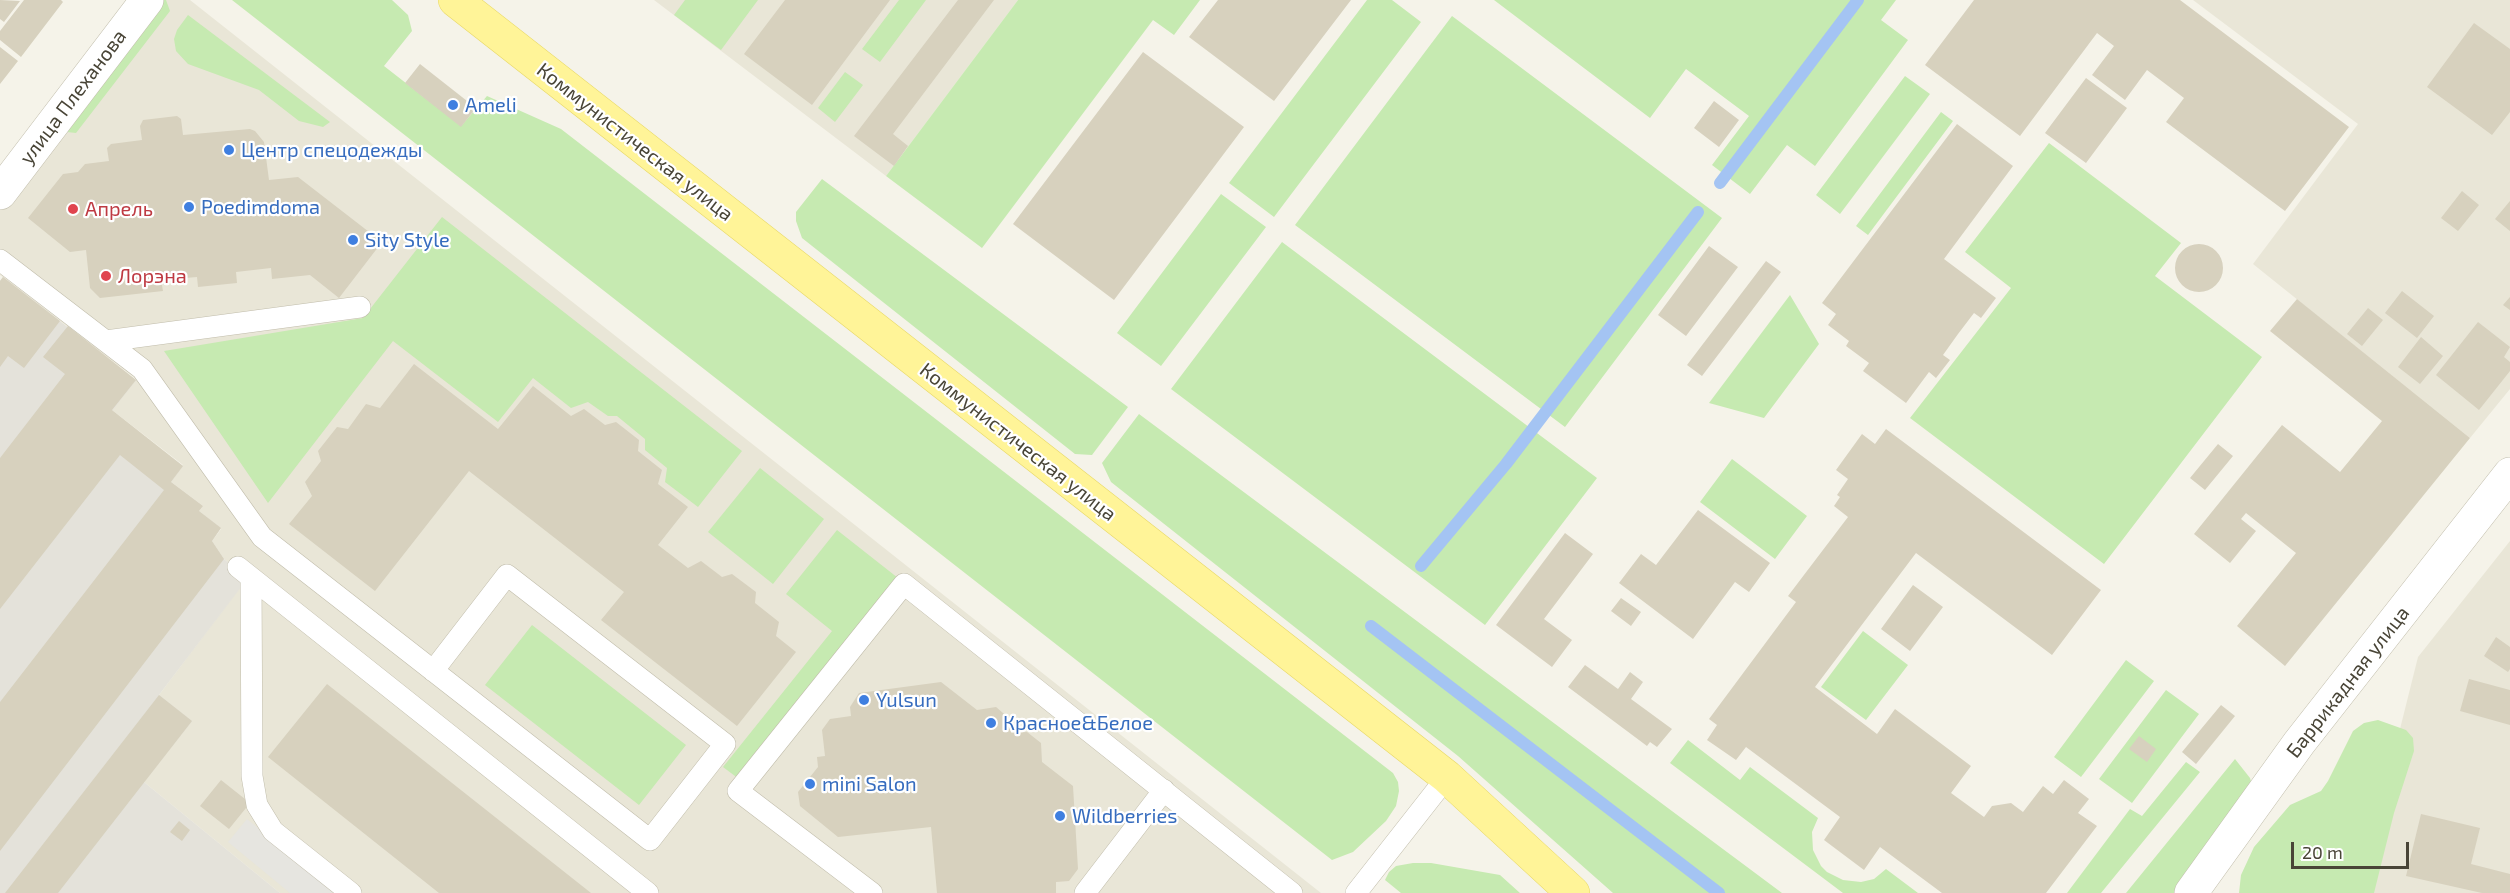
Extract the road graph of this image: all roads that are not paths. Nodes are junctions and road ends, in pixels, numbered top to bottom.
1 (147, 0) edge
2 (455, 0) edge
3 (0, 193) edge
4 (0, 260) edge
5 (360, 307) dead end
6 (106, 342) junction
7 (2510, 474) edge
8 (433, 671) junction
9 (1447, 777) junction
10 (1164, 790) junction
11 (351, 893) edge
12 (648, 893) edge
13 (872, 893) edge
14 (1085, 893) edge
15 (1292, 893) edge
16 (1356, 893) edge
17 (1573, 893) edge
18 (2191, 893) edge

1 - 3 street, улица Плеханова
2 - 9 main road, Коммунистическая улица
4 - 6 lane
5 - 6 lane
6 - 8 lane
7 - 18 street, Баррикадная улица
8 - 8 lane
9 - 16 lane
9 - 17 main road, Коммунистическая улица
10 - 13 lane
10 - 14 lane
10 - 15 lane
11 - 12 lane

